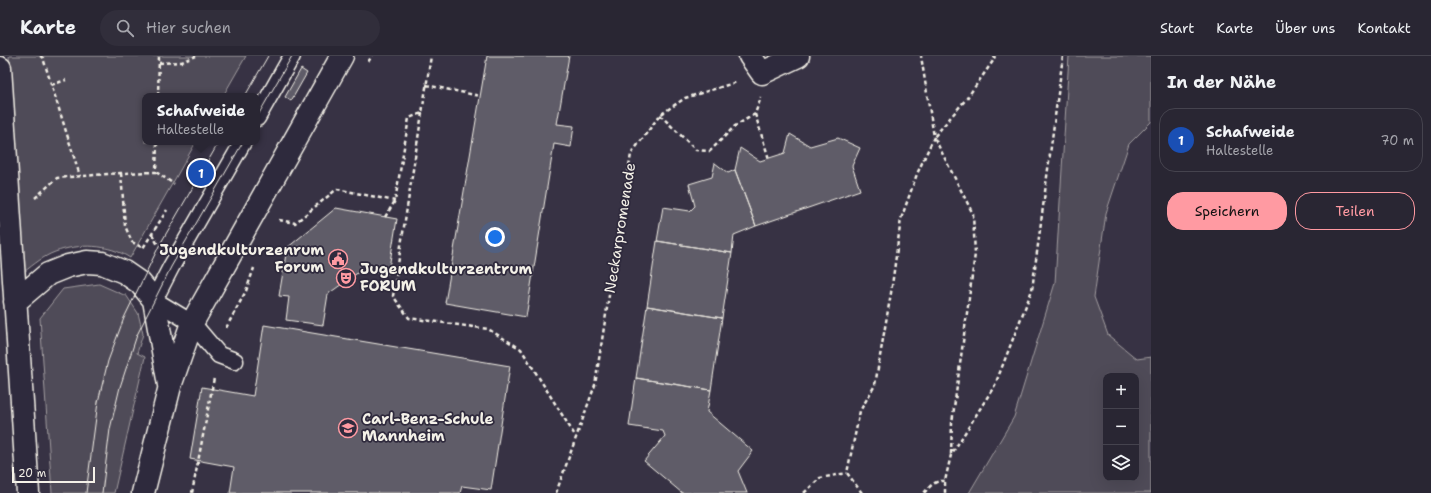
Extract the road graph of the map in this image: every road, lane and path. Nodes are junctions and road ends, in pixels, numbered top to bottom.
1 (40, 56) edge
2 (159, 56) edge
3 (196, 56) edge
4 (292, 56) edge
5 (342, 56) edge
6 (372, 56) edge
7 (431, 56) edge
8 (798, 56) edge
9 (920, 56) edge
10 (995, 56) edge
11 (1063, 56) edge
12 (159, 63) junction
13 (368, 63) dead end
14 (756, 65) edge
15 (0, 68) edge
16 (66, 80) dead end
17 (51, 85) junction
18 (426, 85) junction
19 (158, 93) edge
20 (480, 96) dead end
21 (260, 113) edge
22 (422, 113) junction
23 (755, 114) junction
24 (660, 115) junction
25 (934, 137) junction
26 (157, 145) edge
27 (241, 145) edge
28 (769, 159) dead end
29 (156, 172) junction
30 (121, 173) junction
31 (80, 176) junction
32 (174, 184) dead end
33 (8, 200) junction
34 (395, 201) junction
35 (167, 210) dead end
36 (385, 217) dead end
37 (276, 220) dead end
38 (256, 265) dead end
39 (154, 300) junction
40 (15, 302) junction
41 (192, 322) junction
42 (219, 355) junction
43 (235, 361) dead end
44 (170, 386) junction
45 (576, 437) junction
46 (951, 455) junction
47 (847, 473) junction
48 (944, 482) junction
49 (28, 493) edge
50 (143, 493) edge
51 (192, 493) edge
52 (556, 493) edge
53 (804, 493) edge
54 (862, 493) edge
55 (924, 493) edge
56 (945, 493) edge

1 - 17 path
2 - 12 path
3 - 12 path
4 - 21 lane
5 - 41 main road
6 - 13 path
7 - 18 path
8 - 14 main road
9 - 25 path
10 - 25 path
11 - 46 path
12 - 19 path
14 - 23 path
14 - 24 path, Neckarpromenade
15 - 33 main road
16 - 17 path
17 - 31 path
18 - 20 path
18 - 22 path
22 - 34 path
22 - 45 path
23 - 24 path
23 - 28 path
24 - 45 path, Neckarpromenade
25 - 46 path
25 - 47 path
26 - 29 path
27 - 39 lane
29 - 30 path
29 - 32 path
30 - 31 path
30 - 35 path
31 - 33 path
33 - 40 main road
34 - 36 path
34 - 37 path
38 - 42 path
39 - 40 main road
39 - 41 lane
39 - 44 main road
40 - 49 main road
41 - 42 lane
41 - 44 main road
42 - 43 lane
42 - 51 path
44 - 50 main road
45 - 52 path, Neckarpromenade
46 - 48 path
47 - 53 path
47 - 54 path
48 - 55 path
48 - 56 path

